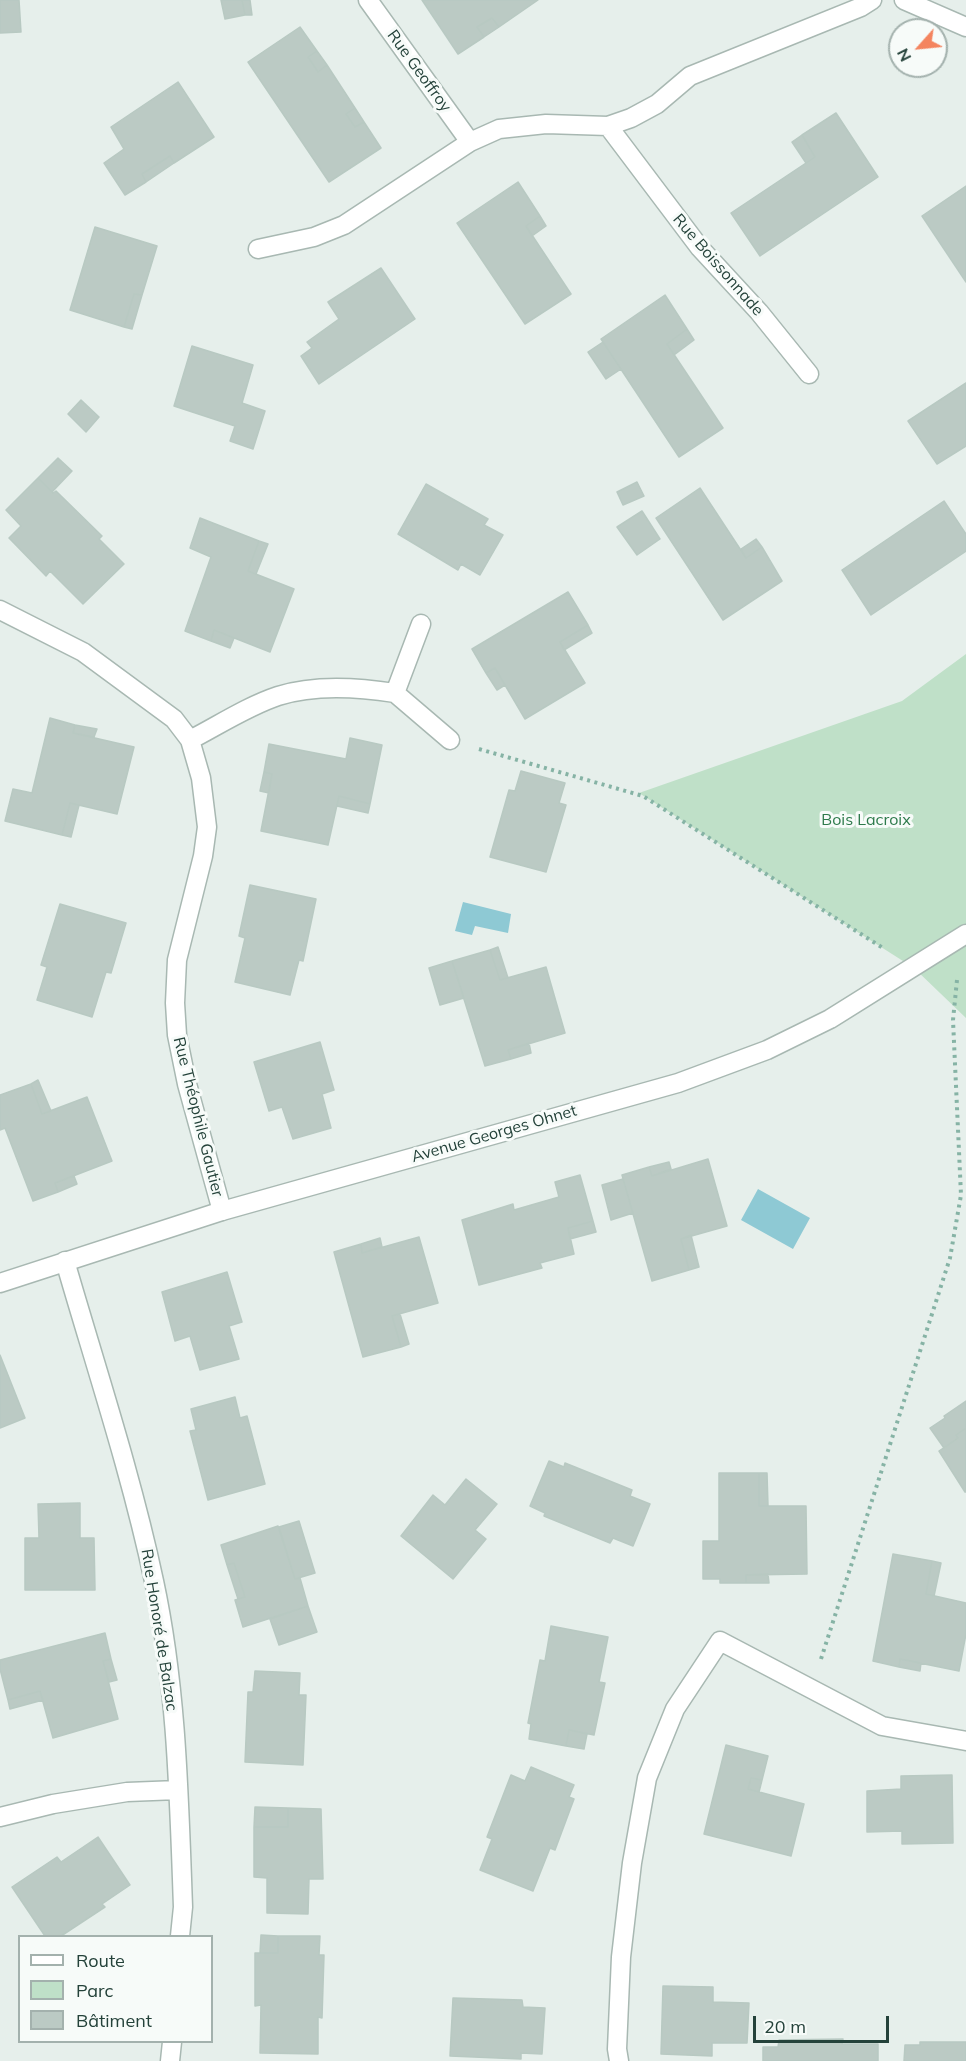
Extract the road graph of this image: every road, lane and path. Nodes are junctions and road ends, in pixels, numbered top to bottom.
1 (369, 0) edge
2 (872, 0) edge
3 (904, 0) edge
4 (966, 27) edge
5 (608, 126) junction
6 (470, 142) junction
7 (258, 249) dead end
8 (809, 374) dead end
9 (0, 610) edge
10 (421, 624) dead end
11 (394, 693) junction
12 (190, 740) junction
13 (450, 740) joint
14 (963, 937) edge
15 (914, 968) junction
16 (961, 1195) junction
17 (966, 1199) edge
18 (222, 1211) junction
19 (65, 1261) junction
20 (0, 1283) edge
21 (812, 1688) junction
22 (966, 1741) edge
23 (178, 1790) junction
24 (0, 1817) edge
25 (180, 1935) edge
26 (172, 2043) edge
27 (170, 2061) edge
28 (619, 2061) edge

1 - 6 street, Rue Geoffroy
2 - 5 street
3 - 4 street
5 - 6 street
5 - 8 street, Rue Boissonnade
6 - 7 street
9 - 12 street, Rue Théophile Gautier
10 - 11 street
11 - 12 street
11 - 13 street
12 - 18 street, Rue Théophile Gautier
13 - 15 path
14 - 15 street, Avenue Georges Ohnet
14 - 16 path
15 - 18 street, Avenue Georges Ohnet
16 - 17 path
16 - 21 path
18 - 19 street, Avenue Georges Ohnet
19 - 20 street, Avenue Georges Ohnet
19 - 23 street, Rue Honoré de Balzac
21 - 22 street
21 - 28 street
23 - 24 street
23 - 25 street, Rue Honoré de Balzac
26 - 27 street

